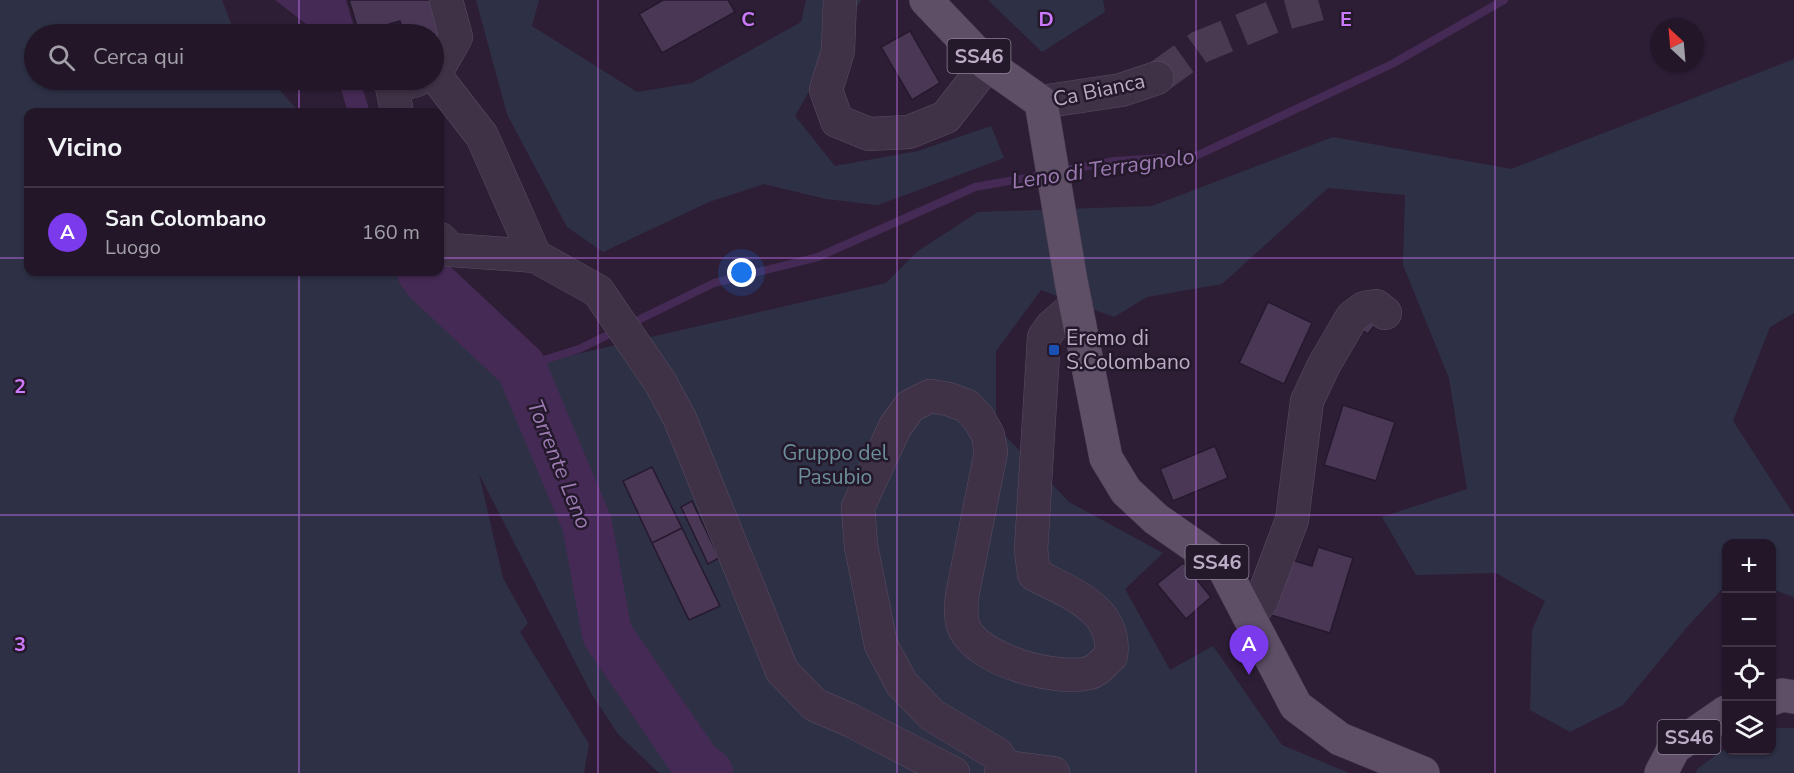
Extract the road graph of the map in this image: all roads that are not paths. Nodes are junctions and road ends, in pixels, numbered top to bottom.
1 (446, 0) edge
2 (840, 0) edge
3 (926, 0) edge
4 (444, 54) edge
5 (987, 64) junction
6 (1157, 78) tunnel mouth
7 (393, 90) edge
8 (441, 90) edge
9 (397, 108) edge
10 (1043, 115) junction
11 (444, 243) edge
12 (536, 256) junction
13 (1074, 293) junction
14 (1385, 313) dead end
15 (1248, 615) junction
16 (1794, 697) edge
17 (1776, 698) edge
18 (1722, 715) edge
19 (1003, 770) edge
20 (953, 773) edge
21 (1053, 773) edge
22 (1423, 773) edge
23 (1661, 773) edge

1 - 4 street
2 - 5 street
3 - 5 main road, SS46
5 - 10 main road, SS46
6 - 10 street, Ca Bianca
7 - 9 street
8 - 12 street
10 - 13 main road, SS46
11 - 12 street
12 - 20 street
13 - 15 main road, SS46
13 - 19 street
14 - 15 street
15 - 22 main road, SS46
16 - 17 main road
18 - 23 main road, SS46
19 - 21 street

